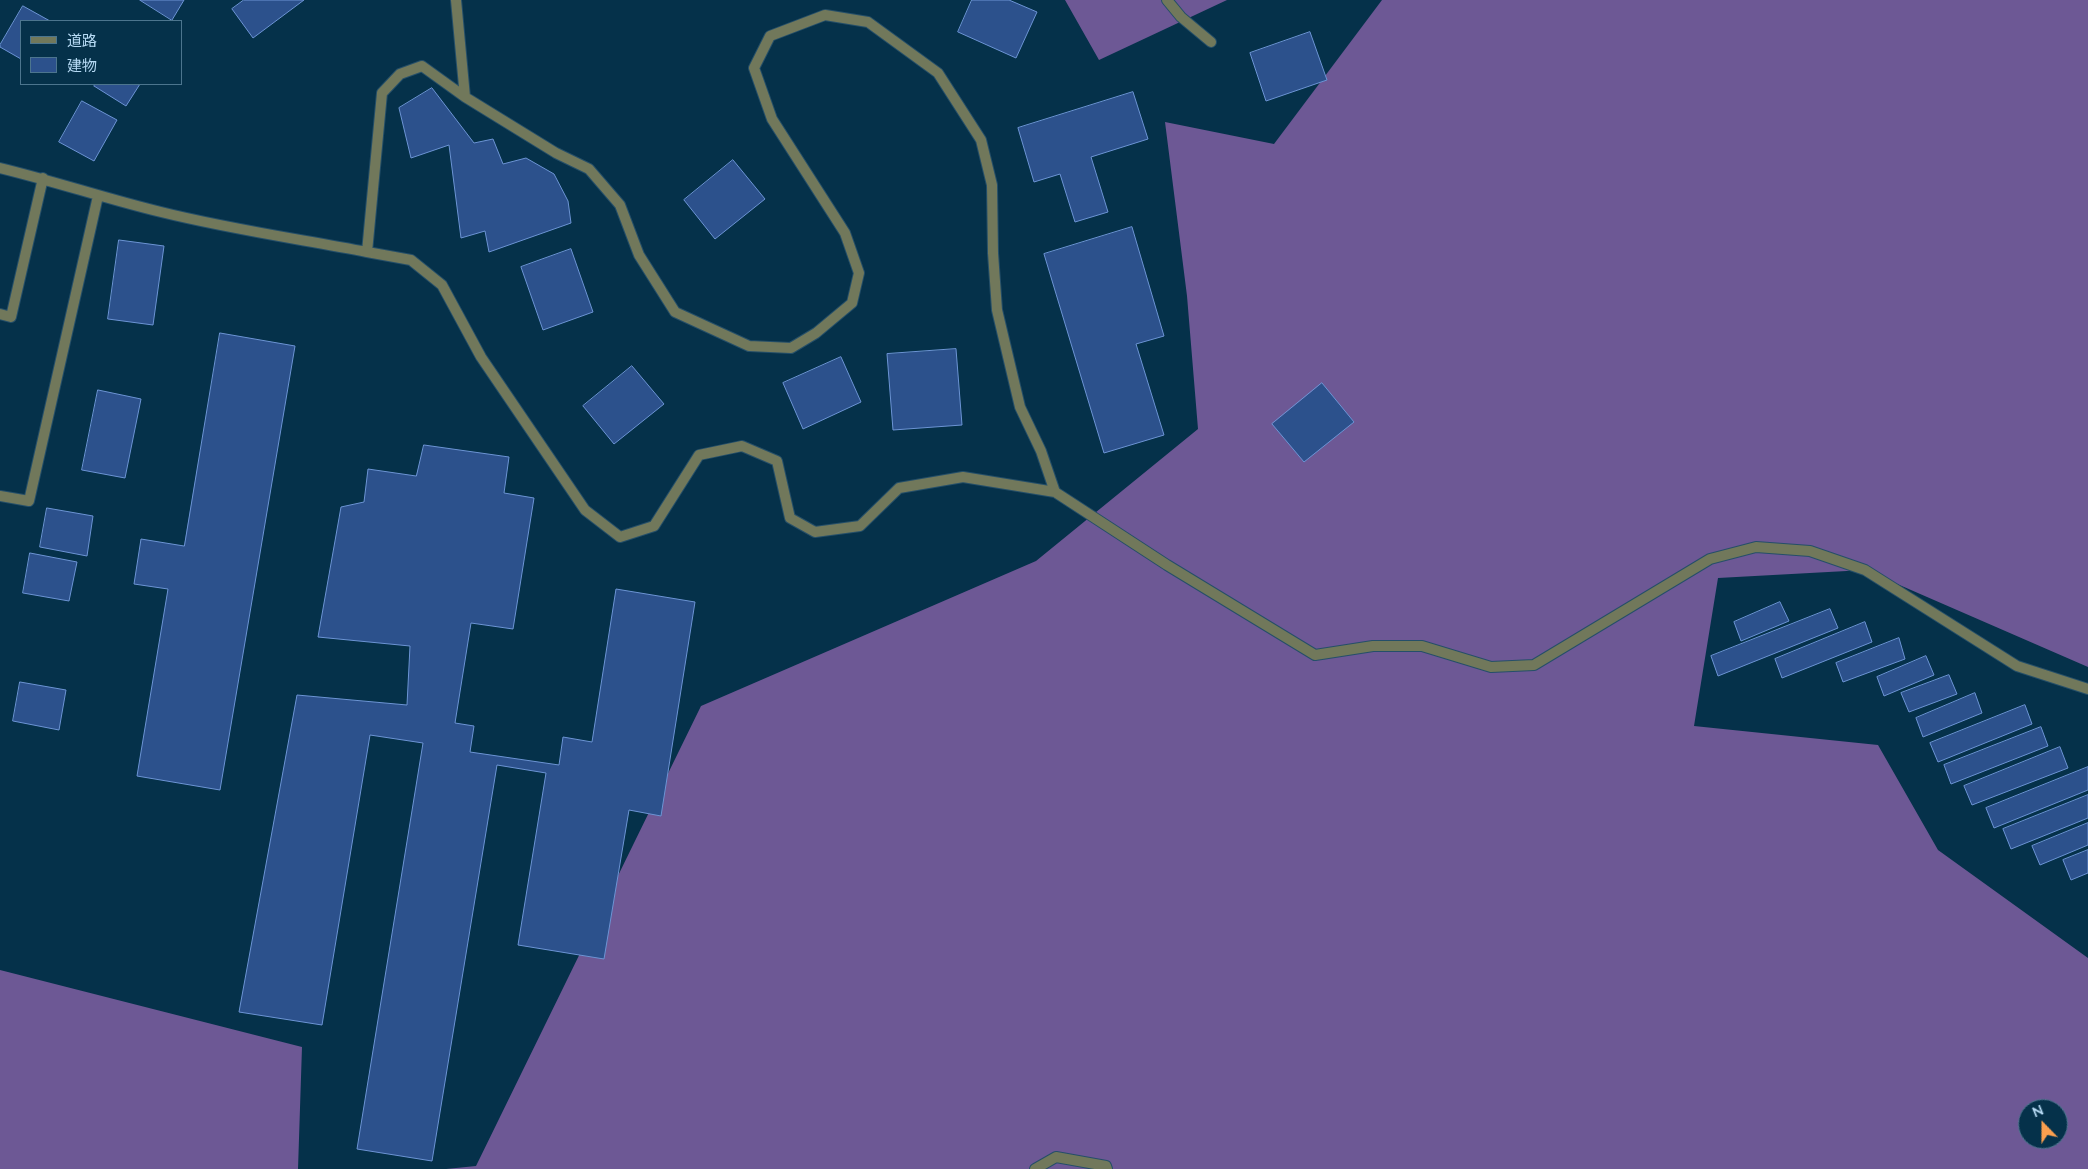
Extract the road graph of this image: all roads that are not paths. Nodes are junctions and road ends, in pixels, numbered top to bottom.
1 (456, 0) edge
2 (1166, 0) edge
3 (1211, 42) dead end
4 (465, 97) junction
5 (0, 168) edge
6 (43, 178) junction
7 (98, 196) junction
8 (367, 252) junction
9 (0, 314) edge
10 (1055, 492) junction
11 (0, 496) edge
12 (2088, 689) edge
13 (1035, 1169) edge
14 (1107, 1169) edge

1 - 4 street
2 - 3 street
4 - 8 street
4 - 10 street
5 - 6 street
6 - 7 street
6 - 9 street
7 - 8 street
7 - 11 street
8 - 10 street
10 - 12 street
13 - 14 street

